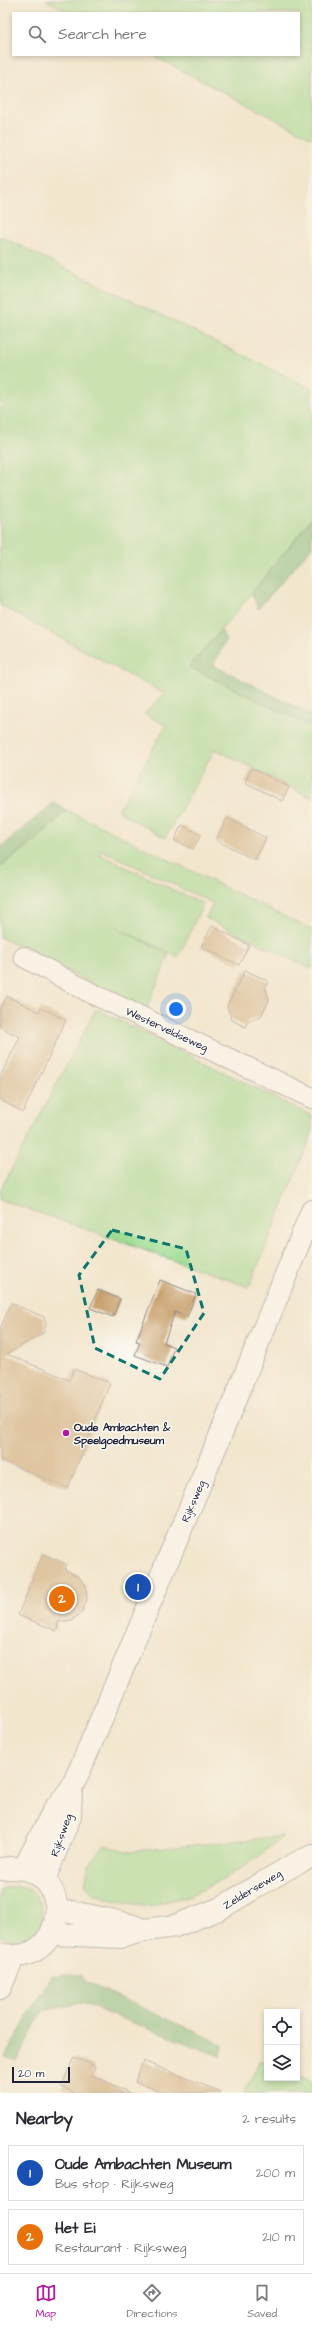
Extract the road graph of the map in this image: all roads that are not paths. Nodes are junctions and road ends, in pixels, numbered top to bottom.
1 (24, 957) dead end
2 (312, 1098) edge
3 (312, 1211) edge
4 (71, 1789) junction
5 (312, 1856) edge
6 (0, 1869) edge
7 (24, 1869) junction
8 (44, 1880) junction
9 (57, 1909) junction
10 (145, 1930) junction
11 (52, 1934) junction
12 (7, 1955) edge
13 (0, 1988) edge

1 - 2 street, Westerveldseweg
3 - 4 main road, Rijksweg
4 - 7 main road, Rijksweg
4 - 8 main road, Rijksweg
5 - 10 main road, Zelderseweg
6 - 7 main road
7 - 8 main road
8 - 9 main road
9 - 10 main road, Zelderseweg
9 - 11 main road
10 - 11 main road, Zelderseweg
11 - 12 main road
12 - 13 main road

